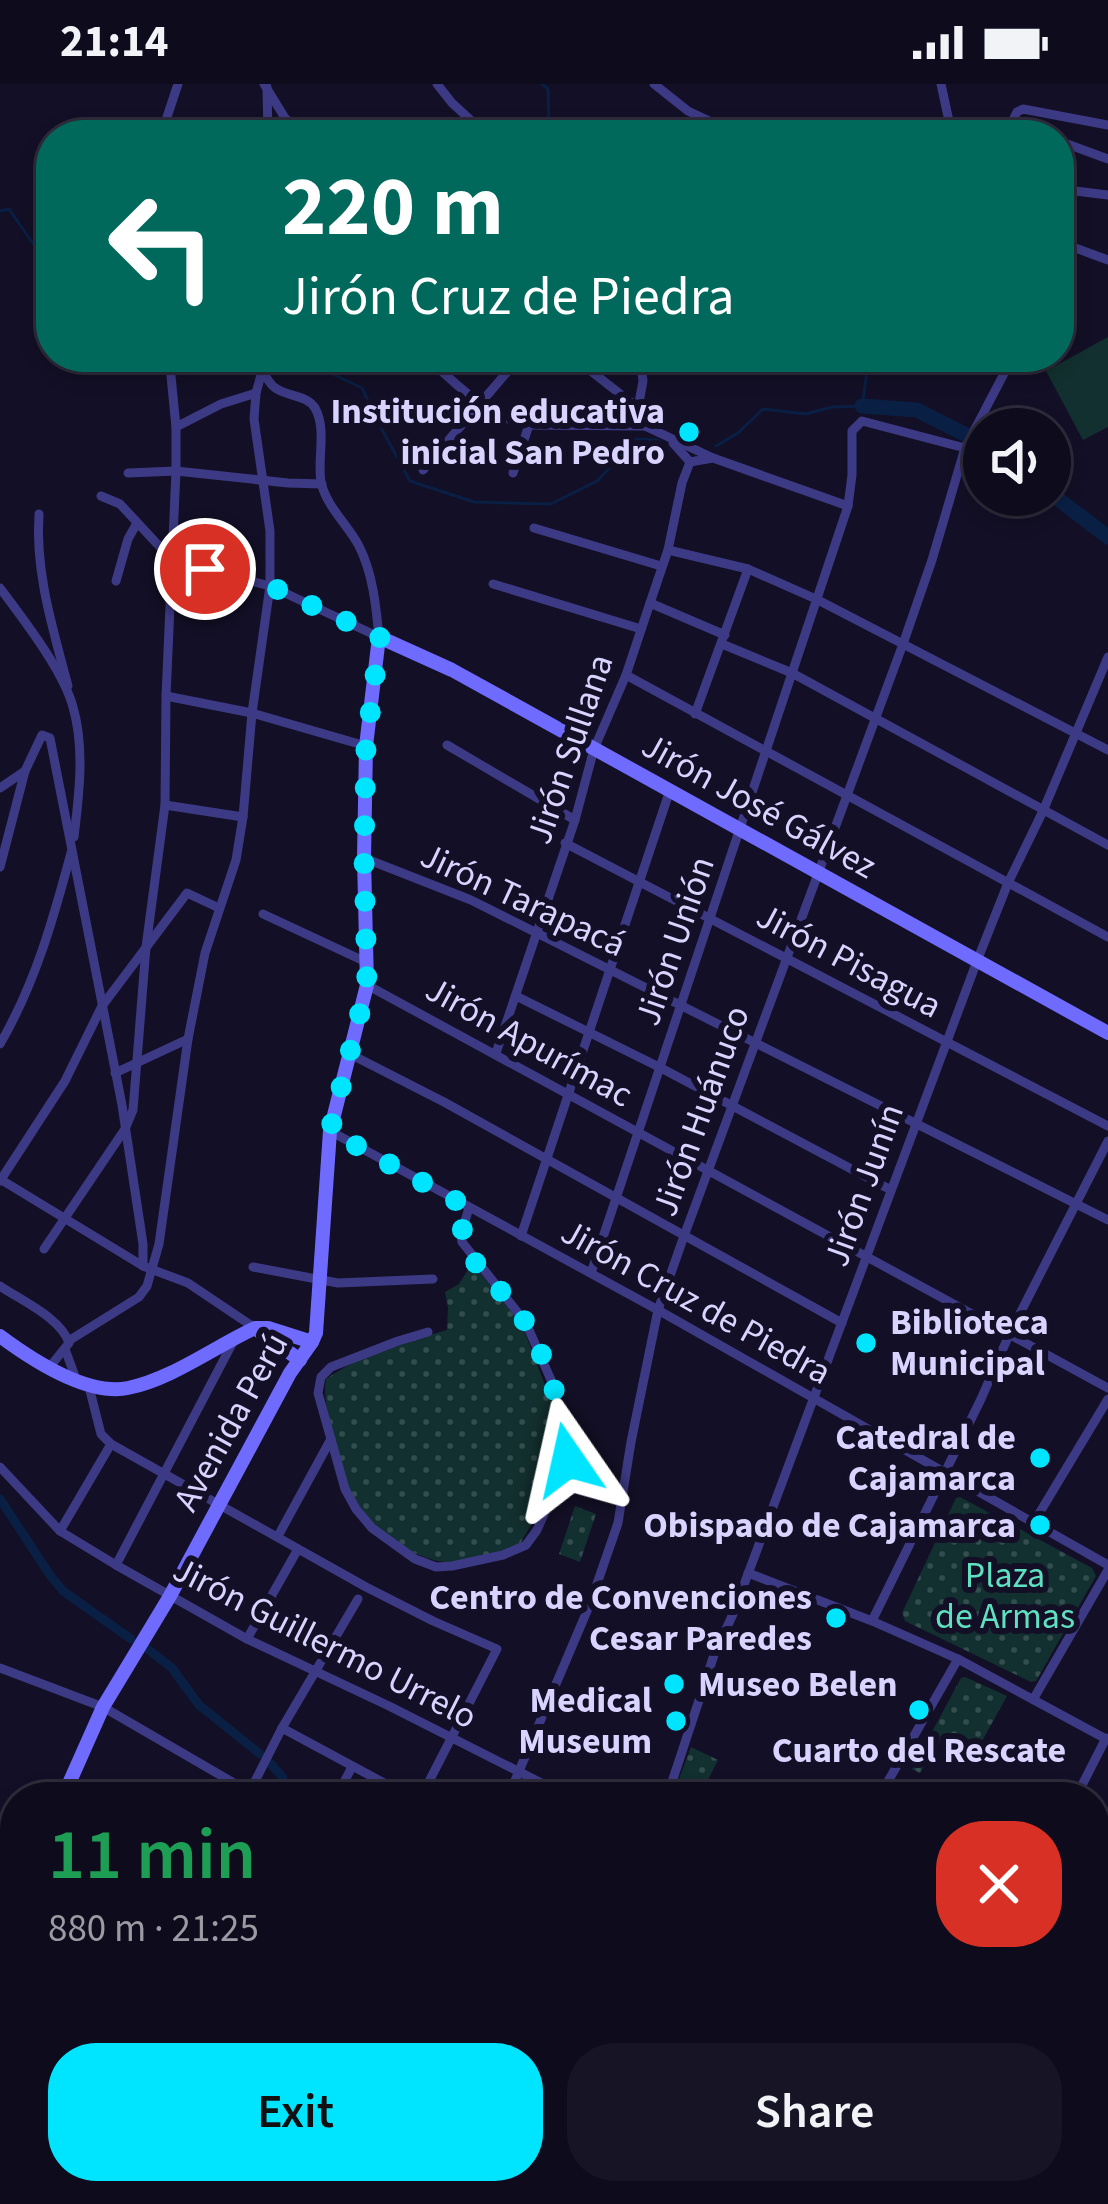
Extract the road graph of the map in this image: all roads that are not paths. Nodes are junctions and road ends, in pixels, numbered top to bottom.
1 (178, 84) edge
2 (436, 84) edge
3 (654, 84) edge
4 (941, 84) edge
5 (268, 85) edge
6 (166, 120) edge
7 (268, 120) edge
8 (287, 120) edge
9 (471, 120) edge
10 (707, 120) edge
11 (949, 120) edge
12 (1015, 120) edge
13 (1108, 125) edge
14 (1074, 147) edge
15 (1108, 159) edge
16 (1074, 191) edge
17 (1108, 195) edge
18 (1074, 248) edge
19 (1108, 260) edge
20 (443, 372) edge
21 (508, 372) edge
22 (592, 372) edge
23 (642, 372) edge
24 (1005, 372) edge
25 (263, 373) joint
26 (171, 376) dead end
27 (256, 393) junction
28 (481, 405) junction
29 (638, 408) junction
30 (986, 408) edge
31 (529, 425) junction
32 (645, 426) junction
33 (176, 427) junction
34 (667, 437) junction
35 (963, 441) edge
36 (713, 458) junction
37 (963, 458) edge
38 (690, 462) junction
39 (423, 470) dead end
40 (176, 471) junction
41 (128, 473) dead end
42 (513, 473) dead end
43 (263, 481) junction
44 (322, 484) junction
45 (101, 496) dead end
46 (848, 506) junction
47 (39, 514) dead end
48 (137, 523) junction
49 (535, 528) dead end
50 (668, 550) junction
51 (173, 561) junction
52 (662, 566) junction
53 (748, 569) junction
54 (116, 581) dead end
55 (493, 584) dead end
56 (270, 586) junction
57 (0, 588) edge
58 (816, 599) junction
59 (650, 603) junction
60 (641, 629) junction
61 (380, 637) junction
62 (723, 639) junction
63 (903, 644) junction
64 (1108, 657) edge
65 (792, 674) junction
66 (626, 675) junction
67 (166, 696) junction
68 (73, 705) junction
69 (252, 713) junction
70 (695, 714) junction
71 (875, 721) junction
72 (1076, 733) junction
73 (447, 745) dead end
74 (366, 746) junction
75 (594, 749) junction
76 (1108, 750) edge
77 (767, 751) junction
78 (25, 771) junction
79 (0, 788) edge
80 (670, 790) junction
81 (847, 796) junction
82 (165, 806) junction
83 (1043, 811) junction
84 (243, 817) junction
85 (575, 820) junction
86 (740, 830) junction
87 (566, 843) junction
88 (1108, 845) edge
89 (73, 846) junction
90 (364, 858) junction
91 (1, 860) edge
92 (818, 874) junction
93 (640, 880) junction
94 (1008, 883) junction
95 (219, 908) junction
96 (263, 914) dead end
97 (710, 916) junction
98 (536, 932) junction
99 (1108, 938) edge
100 (146, 947) junction
101 (787, 959) junction
102 (977, 961) junction
103 (366, 962) junction
104 (609, 969) junction
105 (367, 985) junction
106 (516, 996) junction
107 (102, 1006) junction
108 (680, 1006) junction
109 (589, 1031) junction
110 (1108, 1033) edge
111 (188, 1039) junction
112 (755, 1042) junction
113 (0, 1044) edge
114 (947, 1044) junction
115 (348, 1053) junction
116 (496, 1053) junction
117 (138, 1063) junction
118 (661, 1068) junction
119 (115, 1072) junction
120 (568, 1093) junction
121 (730, 1106) junction
122 (915, 1125) junction
123 (1108, 1126) edge
124 (125, 1129) junction
125 (330, 1131) junction
126 (638, 1133) junction
127 (1108, 1141) edge
128 (546, 1160) junction
129 (707, 1171) junction
130 (0, 1180) edge
131 (891, 1190) junction
132 (616, 1198) junction
133 (1075, 1204) junction
134 (469, 1208) junction
135 (64, 1219) junction
136 (1108, 1220) edge
137 (521, 1236) junction
138 (684, 1236) junction
139 (44, 1249) dead end
140 (867, 1258) junction
141 (148, 1268) junction
142 (253, 1268) dead end
143 (591, 1273) junction
144 (433, 1279) dead end
145 (318, 1281) junction
146 (0, 1286) edge
147 (658, 1310) junction
148 (842, 1323) junction
149 (255, 1328) junction
150 (428, 1332) dead end
151 (1009, 1335) junction
152 (0, 1336) edge
153 (235, 1338) junction
154 (68, 1344) junction
155 (306, 1351) junction
156 (331, 1367) junction
157 (48, 1370) junction
158 (82, 1381) junction
159 (1108, 1388) edge
160 (812, 1399) junction
161 (1108, 1399) edge
162 (331, 1439) junction
163 (111, 1444) junction
164 (0, 1467) edge
165 (945, 1473) junction
166 (165, 1475) junction
167 (218, 1505) junction
168 (1034, 1522) junction
169 (60, 1532) junction
170 (278, 1536) junction
171 (298, 1550) junction
172 (116, 1565) junction
173 (1108, 1568) edge
174 (748, 1573) junction
175 (170, 1596) junction
176 (358, 1599) dead end
177 (872, 1621) junction
178 (248, 1639) junction
179 (958, 1659) junction
180 (0, 1668) edge
181 (315, 1672) junction
182 (1034, 1698) junction
183 (103, 1707) junction
184 (281, 1728) junction
185 (1107, 1737) edge
186 (451, 1738) junction
187 (352, 1767) junction
188 (519, 1772) junction
189 (70, 1782) edge
190 (230, 1782) edge
191 (258, 1782) edge
192 (344, 1782) edge
193 (381, 1782) edge
194 (429, 1782) edge
195 (515, 1782) edge
196 (539, 1782) edge
197 (673, 1782) edge
198 (887, 1782) edge
199 (1084, 1782) edge

1 - 6 street
2 - 9 street
3 - 10 street
4 - 11 street
5 - 7 street
5 - 8 street
12 - 13 street
14 - 15 street
16 - 17 street
18 - 19 street
20 - 28 street
21 - 28 street
22 - 29 street
23 - 29 street
24 - 30 street, Jirón Huánuco
25 - 27 street
25 - 44 street, Avenida Perú
26 - 33 street
27 - 33 street
27 - 43 street
28 - 31 street
28 - 39 street
29 - 32 street
31 - 32 street
31 - 42 street
32 - 34 street
33 - 40 street
34 - 36 street
34 - 38 street
35 - 46 street, Jirón Unión
36 - 38 street
36 - 46 street
37 - 63 street, Jirón Huánuco
38 - 50 street, Jirón Sullana
40 - 41 street
40 - 43 street
40 - 51 street
43 - 44 street
43 - 56 street
44 - 61 street, Avenida Perú
45 - 48 street
46 - 58 street, Jirón Unión
47 - 68 street
48 - 51 street
48 - 54 street
49 - 52 street
50 - 52 street, Jirón Sullana
50 - 53 street
51 - 56 street
51 - 67 street
52 - 59 street, Jirón Sullana
53 - 58 street
53 - 62 street
55 - 60 street
56 - 61 street
56 - 69 street
57 - 68 street
58 - 63 street
58 - 65 street, Jirón Unión
59 - 60 street, Jirón Sullana
59 - 62 street
60 - 66 street, Jirón Sullana
61 - 74 street, Avenida Perú
61 - 75 street, Jirón José Gálvez
62 - 65 street
62 - 70 street
63 - 71 street, Jirón Huánuco
63 - 72 street
64 - 72 street, Jirón Junín
65 - 71 street
65 - 77 street, Jirón Unión
66 - 70 street
66 - 75 street, Jirón Sullana
67 - 69 street
67 - 82 street
68 - 89 street
69 - 74 street
69 - 84 street
70 - 77 street
71 - 81 street, Jirón Huánuco
71 - 83 street
72 - 76 street
72 - 83 street, Jirón Junín
73 - 85 street
74 - 90 street, Avenida Perú
75 - 80 street, Jirón José Gálvez
75 - 85 street, Jirón Sullana
77 - 81 street
77 - 86 street, Jirón Unión
78 - 79 street
78 - 89 street
78 - 91 street
80 - 86 street, Jirón José Gálvez
80 - 93 street
81 - 92 street, Jirón Huánuco
81 - 94 street
82 - 84 street
82 - 100 street
83 - 88 street
83 - 94 street, Jirón Junín
84 - 95 street
85 - 87 street, Jirón Sullana
86 - 92 street, Jirón José Gálvez
86 - 97 street, Jirón Unión
87 - 93 street, Jirón Pisagua
87 - 98 street, Jirón Sullana
89 - 107 street
89 - 113 street
90 - 98 street, Jirón Tarapacá
90 - 103 street, Avenida Perú
92 - 101 street, Jirón Huánuco
92 - 102 street, Jirón José Gálvez
93 - 97 street, Jirón Pisagua
93 - 104 street
94 - 99 street
94 - 102 street, Jirón Junín
95 - 100 street
95 - 111 street
96 - 103 street
97 - 101 street, Jirón Pisagua
97 - 108 street, Jirón Unión
98 - 104 street, Jirón Tarapacá
98 - 106 street, Jirón Sullana
100 - 107 street
100 - 117 street
101 - 112 street, Jirón Huánuco
101 - 114 street, Jirón Pisagua
102 - 110 street, Jirón José Gálvez
102 - 114 street, Jirón Junín
103 - 105 street, Avenida Perú
104 - 108 street, Jirón Tarapacá
104 - 109 street
105 - 115 street, Avenida Perú
105 - 116 street, Jirón Apurímac
106 - 109 street
106 - 116 street, Jirón Sullana
107 - 119 street
107 - 130 street
108 - 112 street, Jirón Tarapacá
108 - 118 street, Jirón Unión
109 - 118 street
109 - 120 street
111 - 117 street
111 - 141 street
112 - 121 street, Jirón Huánuco
112 - 122 street, Jirón Tarapacá
114 - 122 street, Jirón Junín
114 - 123 street, Jirón Pisagua
115 - 125 street, Avenida Perú
115 - 128 street
116 - 120 street, Jirón Apurímac
117 - 119 street
117 - 124 street
118 - 121 street
118 - 126 street, Jirón Unión
119 - 124 street
120 - 126 street, Jirón Apurímac
120 - 128 street
121 - 129 street, Jirón Huánuco
121 - 131 street
122 - 131 street, Jirón Junín
122 - 133 street, Jirón Tarapacá
124 - 135 street
124 - 141 street
125 - 134 street, Jirón Cruz de Piedra
125 - 145 street, Avenida Perú
126 - 129 street, Jirón Apurímac
126 - 132 street, Jirón Unión
127 - 133 street
128 - 132 street
128 - 137 street
129 - 138 street, Jirón Huánuco
129 - 140 street, Jirón Apurímac
130 - 135 street
131 - 140 street, Jirón Junín
132 - 138 street
132 - 143 street, Jirón Unión
133 - 136 street, Jirón Tarapacá
133 - 151 street
134 - 137 street, Jirón Cruz de Piedra
134 - 162 street
135 - 139 street
135 - 141 street
137 - 143 street, Jirón Cruz de Piedra
138 - 147 street, Jirón Huánuco
138 - 148 street
140 - 148 street, Jirón Junín
140 - 151 street, Jirón Apurímac
141 - 149 street
141 - 154 street
142 - 145 street
143 - 147 street, Jirón Cruz de Piedra
144 - 145 street
145 - 155 street, Avenida Perú
146 - 154 street
147 - 160 street, Jirón Cruz de Piedra
147 - 188 street, Jirón Huánuco
148 - 160 street, Jirón Junín
149 - 153 street
149 - 155 street
150 - 156 street
151 - 159 street, Jirón Apurímac
151 - 165 street
152 - 157 street
153 - 158 street
153 - 166 street
154 - 157 street
154 - 158 street
155 - 156 street
155 - 167 street, Avenida Perú
156 - 162 street
157 - 158 street
158 - 163 street
160 - 165 street, Jirón Cruz de Piedra
160 - 174 street, Jirón Junín
161 - 168 street
162 - 170 street
163 - 166 street
163 - 169 street
164 - 169 street, Jirón Guillermo Urrelo
165 - 168 street, Jirón Cruz de Piedra
165 - 177 street
166 - 167 street
166 - 172 street
167 - 170 street
167 - 175 street, Avenida Perú
168 - 173 street, Jirón Cruz de Piedra
169 - 172 street, Jirón Guillermo Urrelo
170 - 171 street
171 - 178 street
171 - 186 street
172 - 175 street, Jirón Guillermo Urrelo
173 - 182 street
174 - 177 street
174 - 197 street, Jirón Junín
175 - 178 street, Jirón Guillermo Urrelo
175 - 183 street, Avenida Perú
176 - 181 street
177 - 179 street
178 - 181 street, Jirón Guillermo Urrelo
179 - 182 street
179 - 198 street
180 - 183 street
181 - 184 street
181 - 186 street, Jirón Guillermo Urrelo
182 - 185 street
183 - 189 street, Avenida Perú
183 - 190 street
184 - 187 street
184 - 191 street
185 - 199 street
186 - 188 street, Jirón Guillermo Urrelo
186 - 194 street
187 - 192 street
187 - 193 street
188 - 195 street, Jirón Huánuco
188 - 196 street, Jirón Guillermo Urrelo

